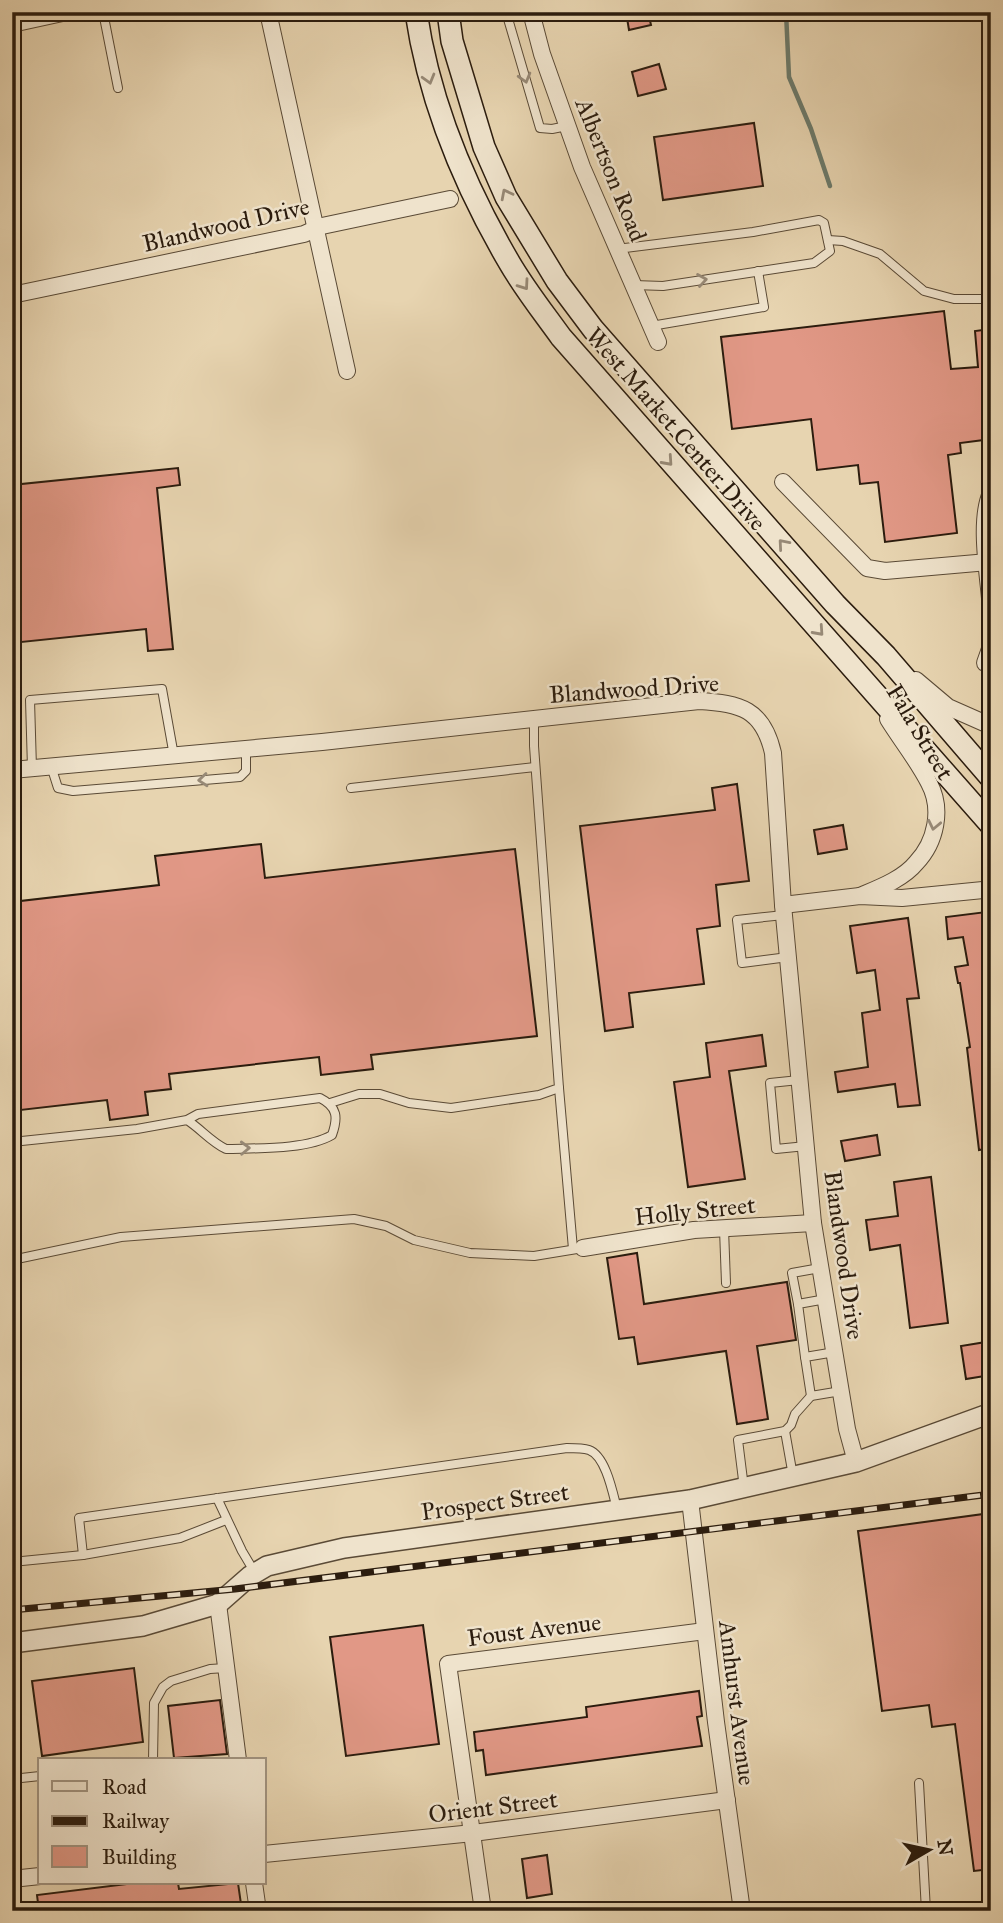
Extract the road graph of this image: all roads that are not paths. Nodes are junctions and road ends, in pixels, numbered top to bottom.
1 (67, 12) edge
2 (103, 12) edge
3 (268, 12) edge
4 (416, 12) edge
5 (448, 12) edge
6 (506, 12) edge
7 (531, 12) edge
8 (12, 24) edge
9 (118, 88) dead end
10 (568, 125) junction
11 (450, 199) dead end
12 (315, 230) junction
13 (828, 240) junction
14 (617, 249) junction
15 (758, 271) junction
16 (634, 285) junction
17 (12, 295) edge
18 (991, 299) edge
19 (651, 326) junction
20 (658, 342) dead end
21 (347, 371) dead end
22 (783, 482) dead end
23 (991, 492) edge
24 (988, 562) junction
25 (991, 610) edge
26 (991, 646) edge
27 (886, 656) junction
28 (985, 663) dead end
29 (862, 681) junction
30 (534, 719) junction
31 (991, 726) edge
32 (246, 749) junction
33 (174, 755) junction
34 (51, 766) junction
35 (535, 767) junction
36 (33, 768) junction
37 (12, 770) edge
38 (991, 778) edge
39 (351, 788) dead end
40 (991, 825) edge
41 (991, 893) edge
42 (860, 897) junction
43 (783, 910) junction
44 (788, 957) junction
45 (799, 1080) junction
46 (559, 1088) junction
47 (330, 1103) junction
48 (187, 1121) junction
49 (12, 1142) edge
50 (806, 1146) junction
51 (813, 1223) junction
52 (723, 1228) junction
53 (578, 1249) junction
54 (12, 1260) edge
55 (821, 1268) junction
56 (726, 1283) dead end
57 (826, 1299) junction
58 (798, 1304) junction
59 (835, 1353) junction
60 (806, 1357) junction
61 (841, 1391) junction
62 (811, 1396) junction
63 (991, 1413) edge
64 (785, 1431) junction
65 (856, 1462) junction
66 (793, 1477) junction
67 (744, 1488) junction
68 (217, 1498) junction
69 (690, 1500) junction
70 (617, 1509) junction
71 (226, 1520) junction
72 (83, 1555) junction
73 (12, 1562) edge
74 (255, 1573) junction
75 (218, 1604) junction
76 (705, 1631) junction
77 (12, 1643) edge
78 (226, 1668) junction
79 (153, 1758) edge
80 (238, 1758) edge
81 (38, 1776) edge
82 (12, 1779) edge
83 (919, 1783) dead end
84 (727, 1800) junction
85 (473, 1833) junction
86 (266, 1854) edge
87 (38, 1876) edge
88 (12, 1879) edge
89 (254, 1884) edge
90 (258, 1911) edge
91 (483, 1911) edge
92 (741, 1911) edge
93 (926, 1911) edge

1 - 8 street
2 - 9 lane
3 - 12 street
4 -> 29 main road, West Market Center Drive
27 -> 5 main road, West Market Center Drive
6 -> 10 lane
7 - 10 street, Albertson Road
10 - 14 street, Albertson Road
11 - 12 street, Blandwood Drive
12 - 17 street, Blandwood Drive
12 - 21 street
13 - 14 lane
13 - 15 lane
13 - 18 lane
14 - 16 street, Albertson Road
16 -> 15 lane
15 - 19 lane
16 - 19 street, Albertson Road
19 - 20 street, Albertson Road
22 - 24 street
23 - 24 street
24 - 25 street
26 - 28 street
27 - 31 street, Fala Street
27 - 38 main road, West Market Center Drive
29 - 40 main road, West Market Center Drive
29 -> 42 street, Fala Street
30 - 32 street, Blandwood Drive
30 - 35 lane
30 - 43 street, Blandwood Drive
32 - 33 street, Blandwood Drive
32 -> 34 lane
33 - 34 street, Blandwood Drive
33 - 36 lane
34 - 36 street, Blandwood Drive
35 - 39 lane
35 - 46 lane
36 - 37 street, Blandwood Drive
41 - 42 street, Fala Street
42 - 43 street, Fala Street
43 - 44 street, Blandwood Drive
43 - 44 lane
44 - 45 street, Blandwood Drive
45 - 50 street, Blandwood Drive
45 - 50 lane
46 - 47 lane
46 - 53 lane
47 - 48 lane
48 -> 47 lane
48 - 49 lane
50 - 51 street, Blandwood Drive
51 - 52 street, Holly Street
51 - 55 street, Blandwood Drive
52 - 53 street, Holly Street
52 - 56 lane
53 - 54 lane
55 - 57 street, Blandwood Drive
55 - 58 lane
57 - 58 lane
57 - 59 street, Blandwood Drive
58 - 60 lane
59 - 60 lane
59 - 61 street, Blandwood Drive
60 - 62 lane
61 - 62 lane
61 - 65 street, Blandwood Drive
62 - 64 lane
63 - 65 street, Prospect Street
64 - 66 lane
64 - 67 lane
65 - 66 street, Prospect Street
66 - 67 street, Prospect Street
67 - 69 street, Prospect Street
68 - 70 lane
68 - 71 lane
68 - 72 lane
69 - 70 street, Prospect Street
69 - 76 street, Amhurst Avenue
70 - 74 street, Prospect Street
71 - 72 lane
71 - 74 lane
72 - 73 lane
74 - 75 street, Prospect Street
75 - 77 street, Prospect Street
75 - 78 street
76 - 84 street, Amhurst Avenue
76 - 85 street, Foust Avenue
78 - 79 lane
78 - 80 street
81 - 82 lane
83 - 93 lane
84 - 85 street, Orient Street
84 - 92 street, Amhurst Avenue
85 - 86 street, Orient Street
85 - 91 street, Foust Avenue
87 - 88 street
89 - 90 street

